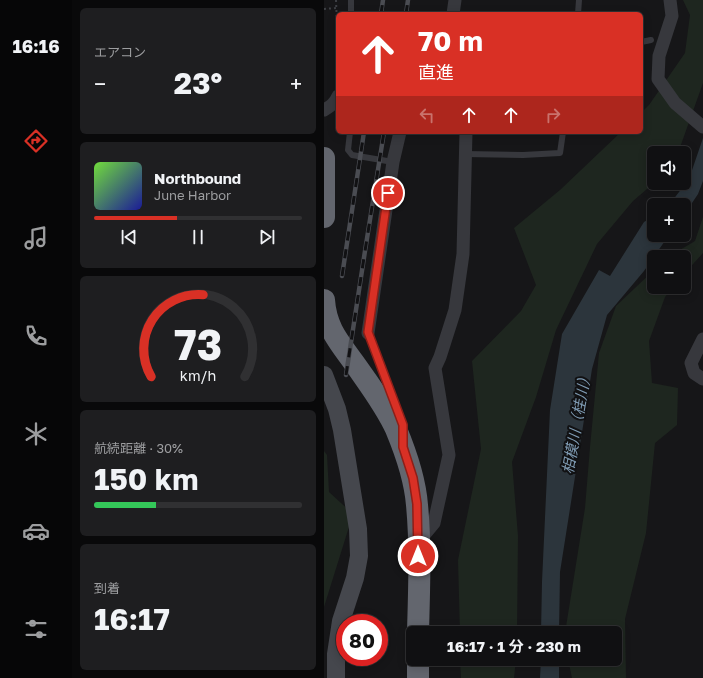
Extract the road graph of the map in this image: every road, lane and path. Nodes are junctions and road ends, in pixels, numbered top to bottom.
1 (336, 0) edge
2 (351, 0) edge
3 (455, 0) edge
4 (579, 0) edge
5 (670, 0) edge
6 (336, 8) junction
7 (324, 9) edge
8 (336, 12) edge
9 (351, 12) edge
10 (453, 12) edge
11 (578, 12) edge
12 (650, 40) dead end
13 (643, 42) edge
14 (336, 100) edge
15 (324, 110) edge
16 (703, 127) edge
17 (350, 134) edge
18 (400, 134) edge
19 (466, 134) edge
20 (562, 134) edge
21 (464, 154) junction
22 (324, 158) edge
23 (393, 162) junction
24 (324, 203) edge
25 (324, 217) edge
26 (324, 300) edge
27 (368, 332) joint
28 (703, 338) edge
29 (324, 375) edge
30 (703, 379) edge
31 (400, 418) dead end
32 (403, 425) dead end
33 (403, 447) junction
34 (418, 541) junction
35 (418, 626) edge
36 (418, 666) edge
37 (336, 678) edge
38 (418, 678) edge

1 - 6 path
2 - 9 lane
3 - 10 street
4 - 11 lane
5 - 16 street
6 - 7 path
6 - 8 path
12 - 13 lane
14 - 15 street
17 - 23 lane
18 - 23 street
19 - 21 street
20 - 21 lane
21 - 34 street
22 - 24 highway
23 - 27 street
24 - 25 highway
26 - 33 highway
27 - 31 lane
28 - 30 street
29 - 37 main road
32 - 33 lane
33 - 34 highway
34 - 35 highway
36 - 38 highway

